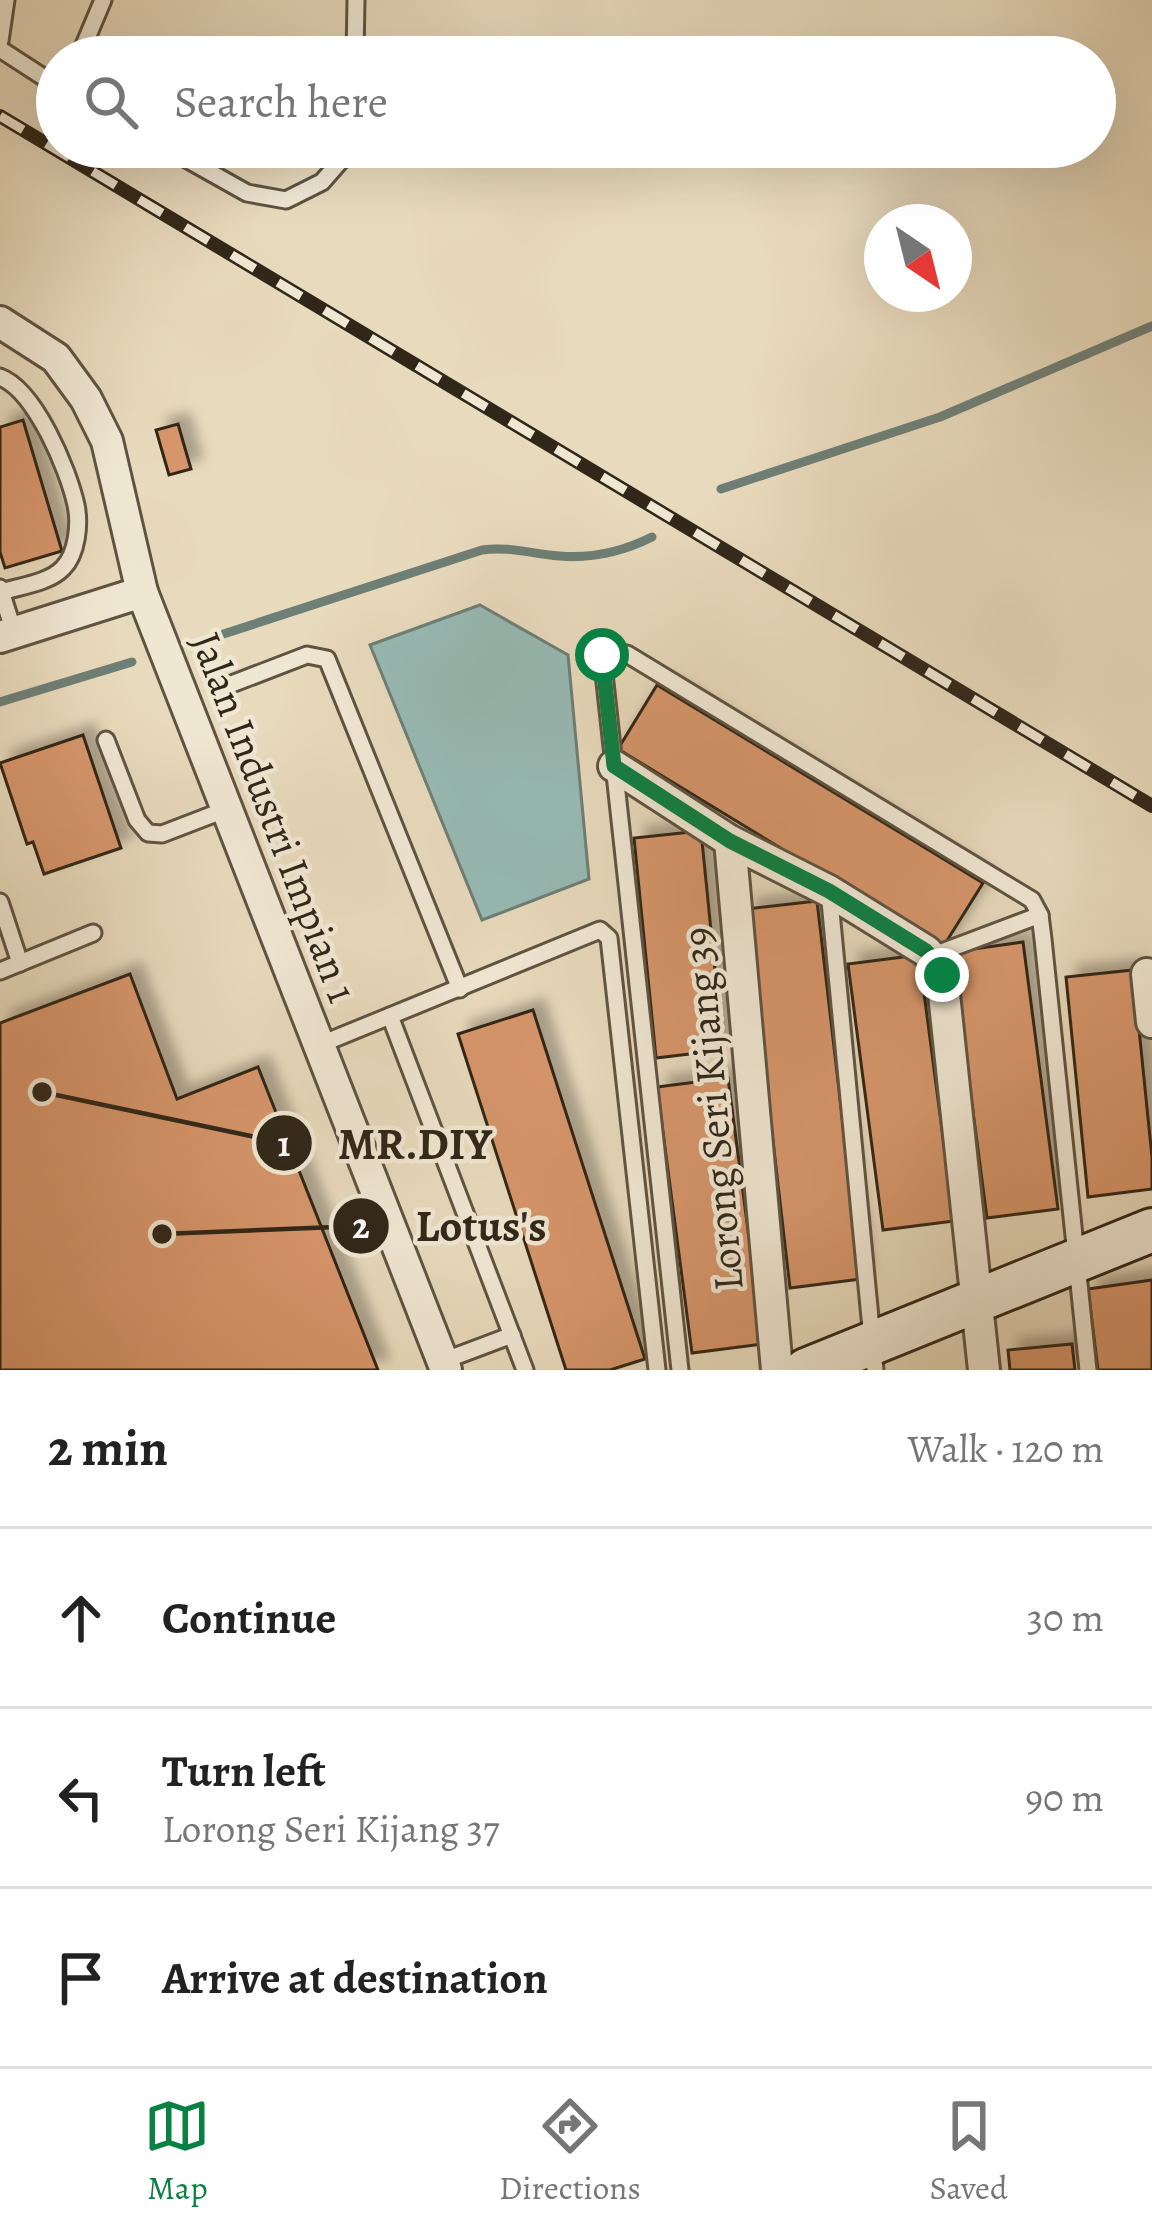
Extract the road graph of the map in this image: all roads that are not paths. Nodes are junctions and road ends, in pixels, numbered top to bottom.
1 (6, 0) edge
2 (103, 0) edge
3 (356, 0) edge
4 (88, 36) edge
5 (355, 36) edge
6 (0, 45) edge
7 (36, 71) edge
8 (202, 168) edge
9 (334, 168) edge
10 (0, 322) edge
11 (0, 377) edge
12 (1, 590) edge
13 (142, 592) junction
14 (7, 634) edge
15 (229, 686) dead end
16 (106, 740) dead end
17 (614, 766) junction
18 (227, 809) junction
19 (730, 841) junction
20 (829, 891) junction
21 (0, 902) edge
22 (1040, 915) junction
23 (93, 932) dead end
24 (931, 956) junction
25 (20, 962) junction
26 (0, 971) edge
27 (1147, 974) dead end
28 (460, 989) junction
29 (390, 1016) junction
30 (1152, 1022) edge
31 (320, 1045) junction
32 (1152, 1230) edge
33 (1077, 1262) junction
34 (977, 1298) junction
35 (512, 1335) junction
36 (873, 1357) edge
37 (444, 1365) edge
38 (525, 1370) edge
39 (657, 1370) edge
40 (680, 1370) edge
41 (777, 1370) edge
42 (806, 1370) edge
43 (984, 1370) edge
44 (1088, 1370) edge

1 - 6 lane
2 - 4 lane
3 - 5 lane
6 - 7 lane
8 - 9 lane
10 - 13 street, Jalan Industri Impian 1
11 - 12 lane
12 - 14 lane
13 - 14 street
13 - 18 street, Jalan Industri Impian 1
15 - 28 lane
16 - 18 lane
17 - 19 street
17 - 22 lane
17 - 40 lane
18 - 31 street, Jalan Industri Impian 1
19 - 20 street
19 - 41 street, Lorong Seri Kijang 39
20 - 24 street
20 - 36 lane
21 - 25 lane
22 - 24 lane
22 - 33 lane
23 - 25 lane
24 - 34 street
25 - 26 lane
27 - 30 street
28 - 29 lane
28 - 39 lane
29 - 31 lane
29 - 35 lane
31 - 37 street, Jalan Industri Impian 1
32 - 33 street
33 - 34 street
33 - 44 lane
34 - 36 street
34 - 43 street
35 - 37 lane
35 - 38 lane
36 - 42 street

